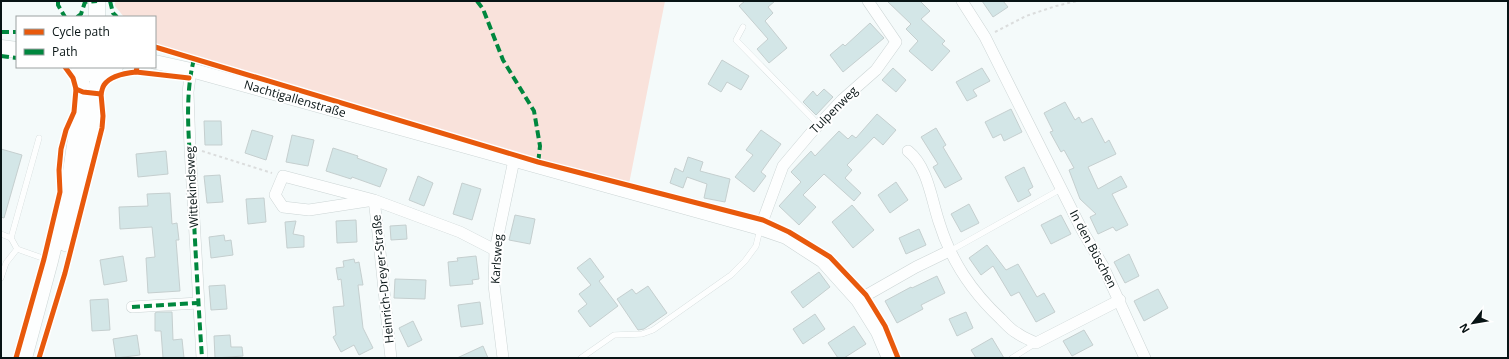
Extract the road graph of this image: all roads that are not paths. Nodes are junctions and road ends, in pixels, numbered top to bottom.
1 (97, 1) edge
2 (868, 1) edge
3 (962, 1) edge
4 (97, 16) edge
5 (744, 27) dead end
6 (1, 38) edge
7 (16, 39) edge
8 (1, 48) edge
9 (16, 50) edge
10 (156, 62) edge
11 (79, 68) edge
12 (81, 68) edge
13 (108, 70) edge
14 (191, 70) junction
15 (818, 125) junction
16 (39, 138) dead end
17 (908, 150) dead end
18 (514, 160) junction
19 (1062, 189) junction
20 (374, 200) junction
21 (760, 228) junction
22 (1, 234) edge
23 (11, 238) junction
24 (17, 249) junction
25 (495, 250) junction
26 (949, 251) junction
27 (50, 261) junction
28 (1, 278) edge
29 (858, 300) junction
30 (1120, 300) junction
31 (198, 303) junction
32 (132, 307) dead end
33 (1036, 343) junction
34 (24, 358) edge
35 (32, 358) edge
36 (202, 358) edge
37 (391, 358) edge
38 (503, 358) edge
39 (581, 358) edge
40 (889, 358) edge
41 (1012, 358) edge
42 (1146, 358) edge

1 - 4 main road
2 - 15 street, Tulpenweg
3 - 19 street, In den Büschen
5 - 15 lane
6 - 7 main road
8 - 9 main road
10 - 14 street, Nachtigallenstraße
11 - 27 main road
12 - 13 main road
13 - 35 main road
14 - 18 street, Nachtigallenstraße
14 - 31 street, Wittekindsweg
15 - 21 street, Tulpenweg
16 - 23 lane
17 - 26 street
18 - 21 street, Nachtigallenstraße
18 - 25 street, Karlsweg
19 - 26 lane
19 - 30 street, In den Büschen
20 - 20 street, Heinrich-Dreyer-Straße
20 - 25 street, Heinrich-Dreyer-Straße
20 - 37 street, Heinrich-Dreyer-Straße
21 - 29 street, Nachtigallenstraße
21 - 39 lane
22 - 23 lane
23 - 24 lane
24 - 27 lane
24 - 28 lane
25 - 38 street, Karlsweg
26 - 29 street
26 - 33 street
27 - 34 main road
29 - 40 street, Nachtigallenstraße
30 - 33 street, In den Büschen
30 - 42 street
31 - 32 street
31 - 36 street, Wittekindsweg
33 - 41 lane

